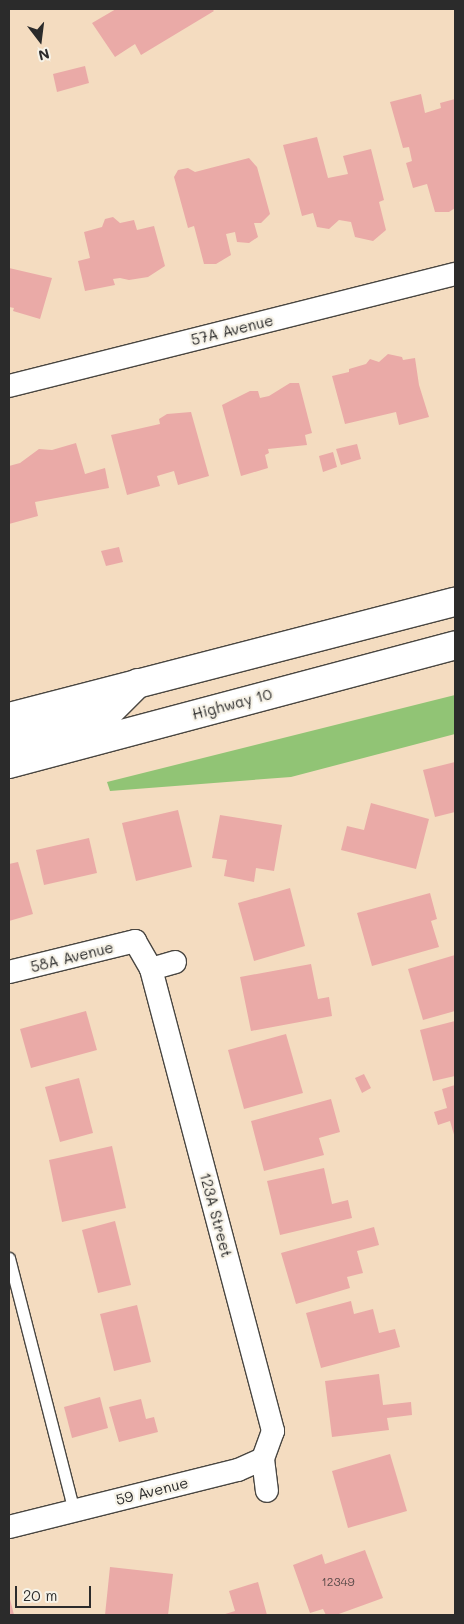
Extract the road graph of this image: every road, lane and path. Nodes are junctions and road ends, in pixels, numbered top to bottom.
1 (455, 274) edge
2 (9, 386) edge
3 (455, 602) edge
4 (455, 644) edge
5 (139, 682) junction
6 (9, 717) edge
7 (9, 739) edge
8 (9, 764) edge
9 (135, 941) joint
10 (175, 962) dead end
11 (151, 969) junction
12 (9, 972) edge
13 (9, 1258) edge
14 (263, 1459) junction
15 (267, 1490) dead end
16 (74, 1511) junction
17 (9, 1527) edge

1 - 2 street, 57A Avenue
3 - 5 highway
4 - 8 highway, Highway 10
5 - 6 highway
5 - 7 highway
9 - 11 street, 123A Street
9 - 12 street, 58A Avenue
10 - 11 street
11 - 14 street, 123A Street
13 - 16 lane
14 - 15 street
14 - 16 street, 59 Avenue
16 - 17 street, 59 Avenue

